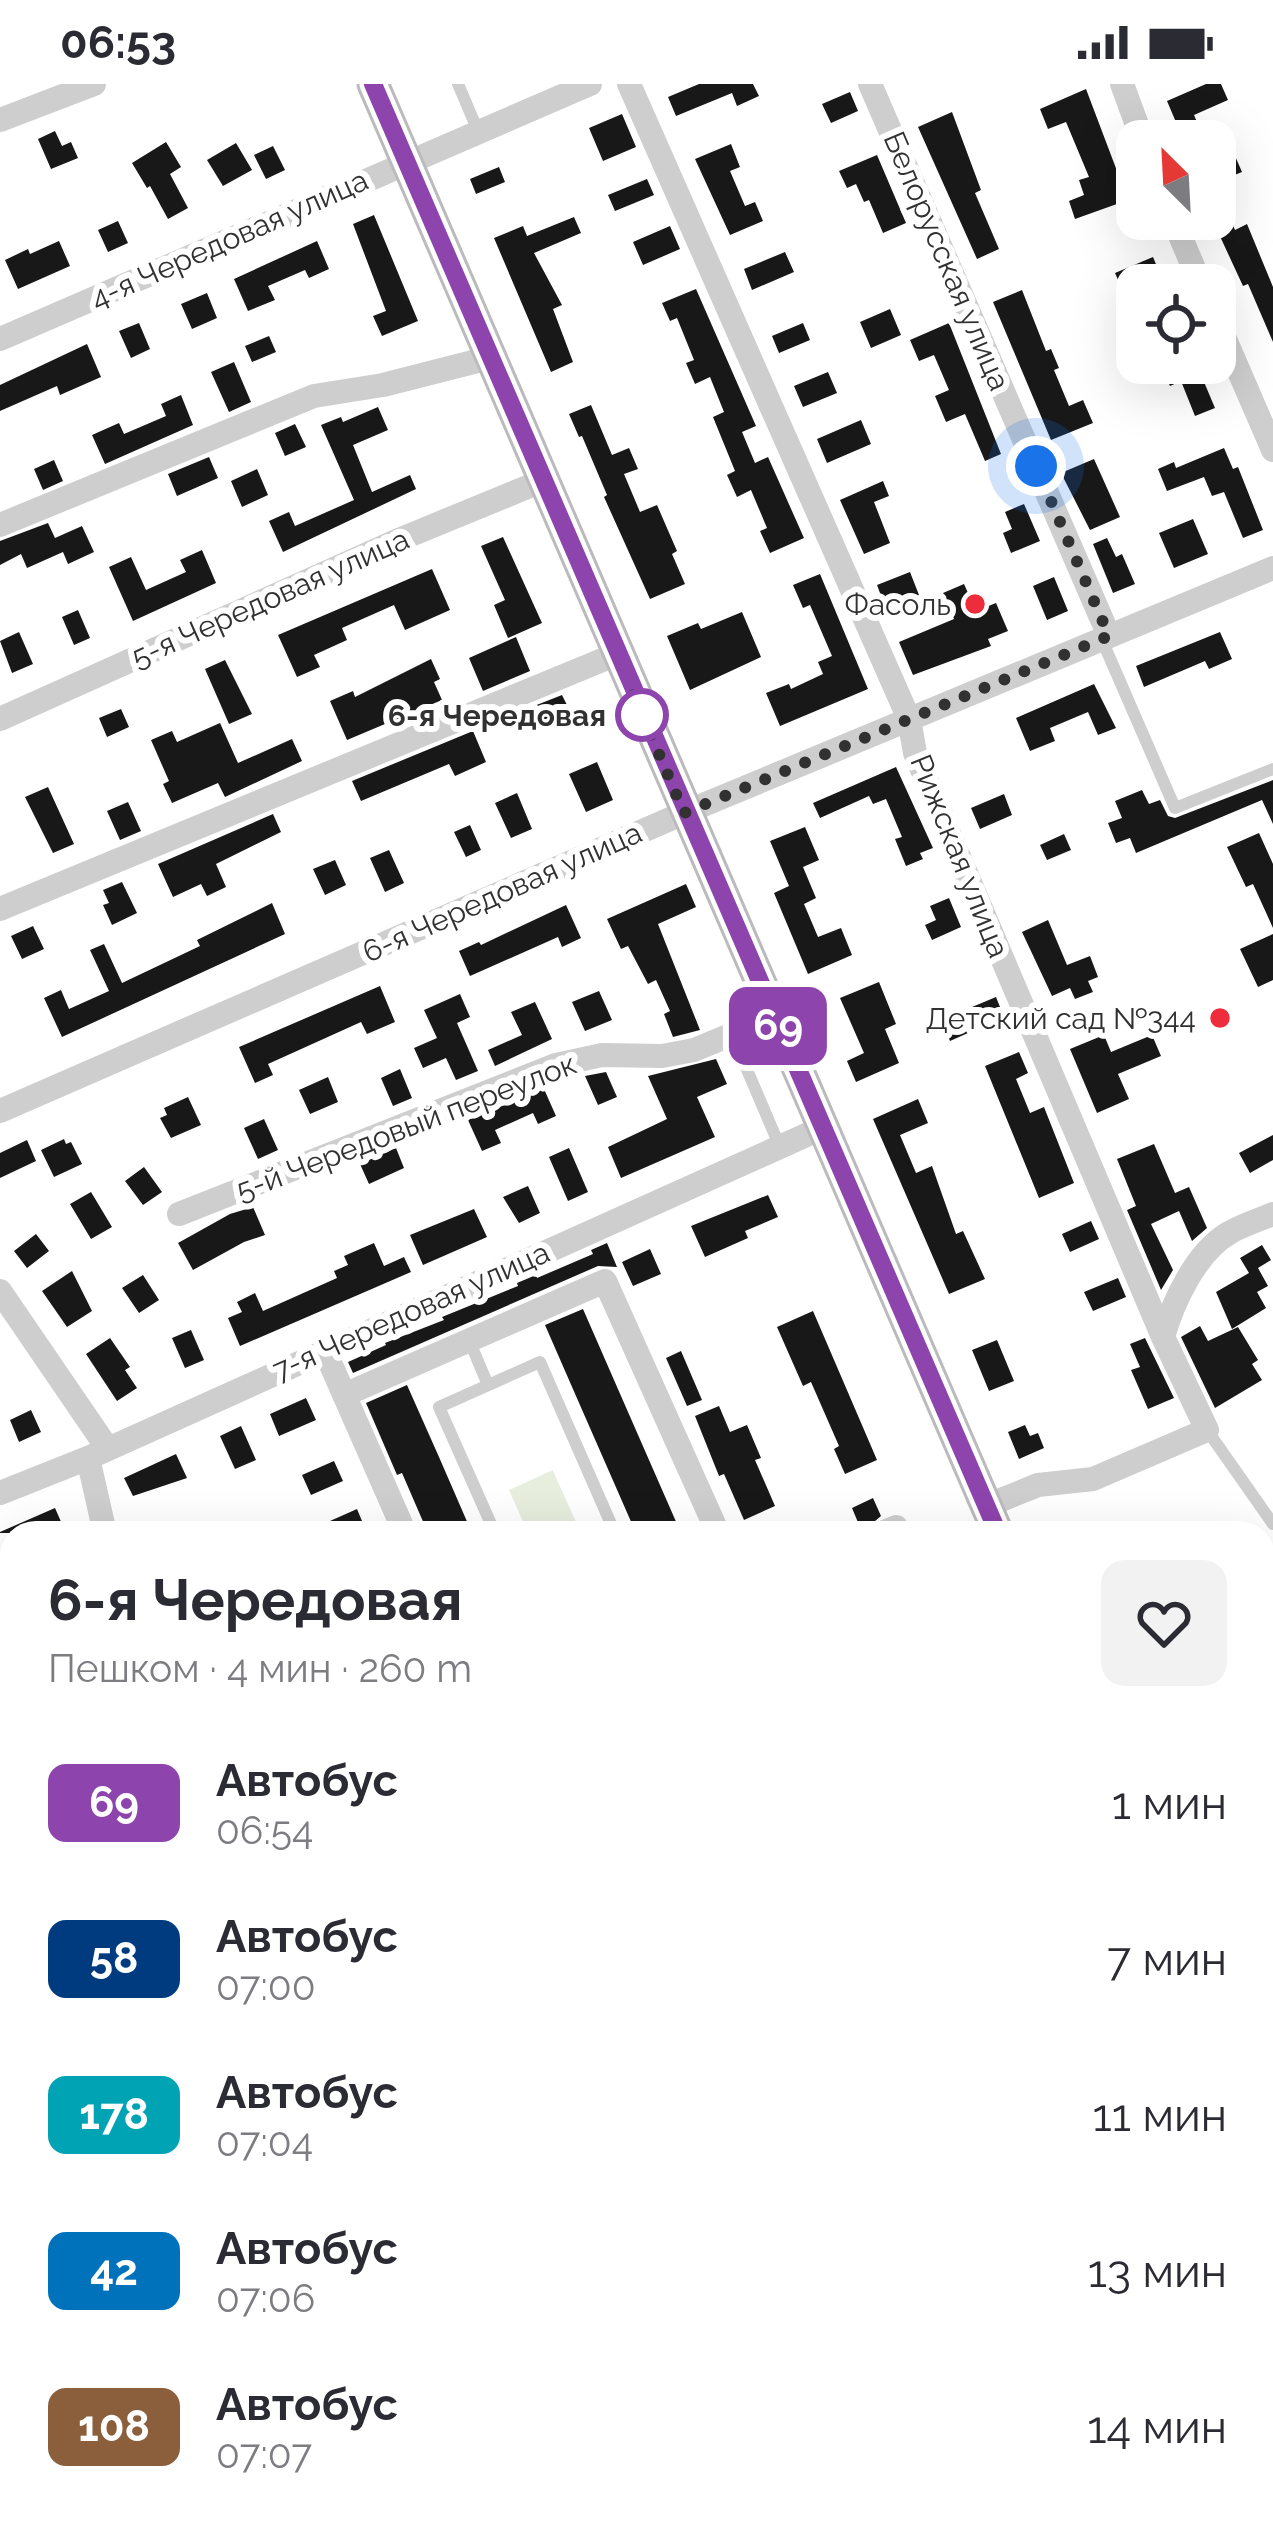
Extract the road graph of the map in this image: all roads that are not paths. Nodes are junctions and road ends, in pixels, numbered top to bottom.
1 (94, 84) edge
2 (373, 84) edge
3 (458, 84) edge
4 (590, 84) edge
5 (629, 84) edge
6 (870, 84) edge
7 (1122, 84) edge
8 (0, 120) edge
9 (1136, 120) edge
10 (478, 131) junction
11 (405, 161) junction
12 (0, 339) edge
13 (489, 358) junction
14 (1236, 365) edge
15 (1273, 450) edge
16 (542, 481) junction
17 (0, 525) edge
18 (1273, 568) edge
19 (1105, 637) junction
20 (617, 654) junction
21 (0, 719) edge
22 (909, 719) junction
23 (1273, 769) edge
24 (684, 813) junction
25 (0, 909) edge
26 (774, 1017) junction
27 (742, 1058) dead end
28 (0, 1111) edge
29 (822, 1128) junction
30 (780, 1147) junction
31 (179, 1214) dead end
32 (1273, 1214) edge
33 (0, 1291) edge
34 (1163, 1337) junction
35 (469, 1340) junction
36 (324, 1349) junction
37 (488, 1385) junction
38 (344, 1395) junction
39 (1207, 1430) junction
40 (98, 1454) junction
41 (0, 1493) edge
42 (992, 1520) edge
43 (104, 1521) edge
44 (401, 1521) edge
45 (490, 1521) edge
46 (610, 1521) edge
47 (713, 1521) edge
48 (1271, 1521) edge

1 - 8 street
2 - 11 main road
3 - 10 lane
4 - 10 street, 4-я Чередовая улица
5 - 22 street, Рижская улица
6 - 19 street, Белорусская улица
7 - 9 street
10 - 11 street, 4-я Чередовая улица
11 - 12 street, 4-я Чередовая улица
11 - 13 main road
13 - 16 main road
13 - 17 street
14 - 15 street
16 - 20 main road
16 - 21 street, 5-я Чередовая улица
18 - 19 street, 6-я Чередовая улица
19 - 22 street, 6-я Чередовая улица
19 - 23 lane
20 - 24 main road
20 - 25 street
22 - 24 street, 6-я Чередовая улица
22 - 34 street, Рижская улица
24 - 26 main road
24 - 28 street, 6-я Чередовая улица
26 - 29 main road
26 - 31 street, 5-й Чередовый переулок
27 - 30 lane
29 - 30 street, 7-я Чередовая улица
29 - 42 main road
30 - 36 street, 7-я Чередовая улица
32 - 34 street
33 - 40 street
34 - 39 street, Рижская улица
35 - 37 lane
35 - 38 street
35 - 47 street
36 - 38 street
36 - 40 street, 7-я Чередовая улица
37 - 45 lane
37 - 46 lane
38 - 44 street
39 - 42 street
39 - 48 lane
40 - 41 street, 7-я Чередовая улица
40 - 43 street

